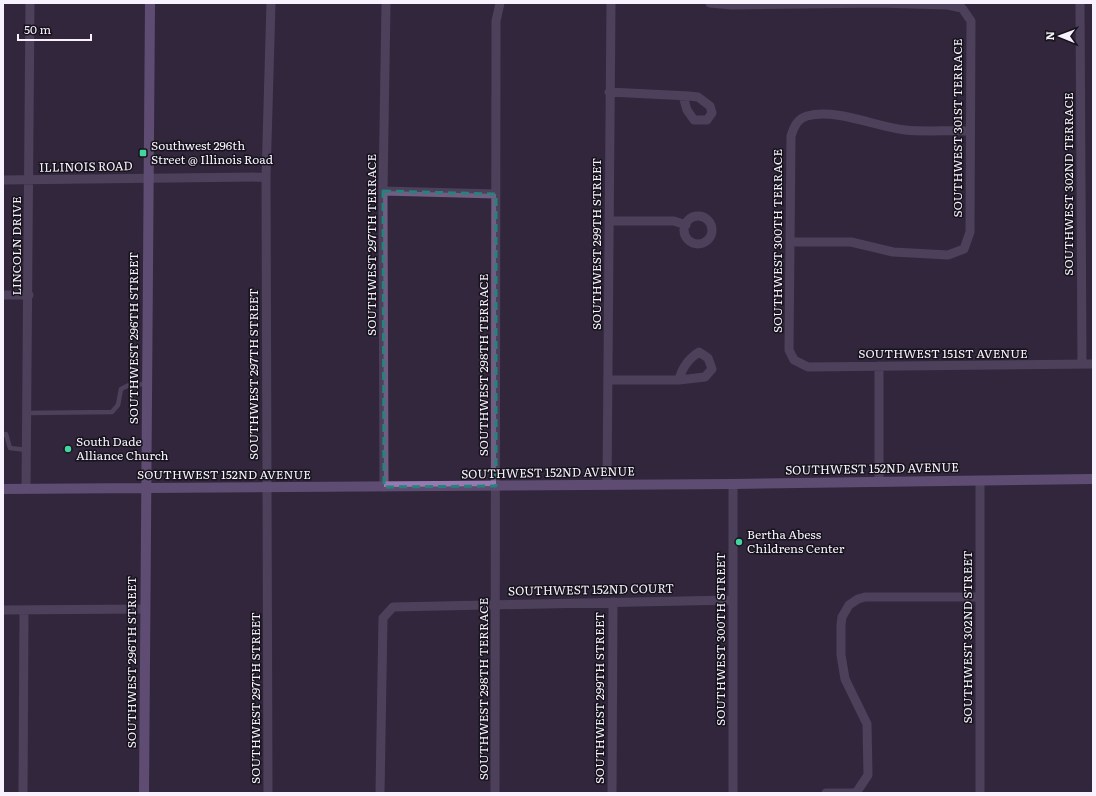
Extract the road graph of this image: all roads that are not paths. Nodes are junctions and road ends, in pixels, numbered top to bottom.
1 (30, 3) edge
2 (150, 3) edge
3 (271, 3) edge
4 (386, 3) edge
5 (610, 3) edge
6 (710, 3) edge
7 (878, 3) edge
8 (1080, 3) edge
9 (499, 6) edge
10 (609, 92) junction
11 (683, 96) dead end
12 (970, 131) junction
13 (266, 177) junction
14 (149, 178) junction
15 (3, 180) edge
16 (28, 180) junction
17 (383, 191) junction
18 (496, 194) junction
19 (610, 221) junction
20 (686, 225) dead end
21 (790, 242) junction
22 (3, 295) edge
23 (29, 295) junction
24 (794, 360) joint
25 (1082, 364) junction
26 (1093, 364) edge
27 (879, 366) junction
28 (608, 380) junction
29 (679, 380) dead end
30 (147, 384) junction
31 (27, 413) junction
32 (3, 435) edge
33 (27, 450) junction
34 (1093, 479) edge
35 (980, 480) junction
36 (879, 482) junction
37 (733, 484) junction
38 (607, 485) junction
39 (496, 486) junction
40 (384, 487) junction
41 (146, 488) junction
42 (267, 488) junction
43 (26, 489) junction
44 (3, 490) edge
45 (979, 597) junction
46 (732, 600) junction
47 (613, 602) junction
48 (496, 604) junction
49 (145, 609) junction
50 (3, 610) edge
51 (24, 610) junction
52 (23, 793) edge
53 (144, 793) edge
54 (268, 793) edge
55 (380, 793) edge
56 (495, 793) edge
57 (612, 793) edge
58 (733, 793) edge
59 (826, 793) edge
60 (980, 793) edge

1 - 16 street, LINCOLN DRIVE
2 - 14 street, SOUTHWEST 296TH STREET
3 - 13 street, SOUTHWEST 297TH STREET
4 - 17 street, SOUTHWEST 297TH TERRACE
5 - 10 street, SOUTHWEST 299TH STREET
6 - 7 street
7 - 12 street, SOUTHWEST 301ST TERRACE
8 - 25 street, SOUTHWEST 302ND TERRACE
9 - 18 street, SOUTHWEST 298TH TERRACE
10 - 11 street
10 - 19 street, SOUTHWEST 299TH STREET
12 - 21 street, SOUTHWEST 301ST TERRACE
12 - 21 street, SOUTHWEST 300TH TERRACE
13 - 14 street, ILLINOIS ROAD
13 - 42 street, SOUTHWEST 297TH STREET
14 - 16 street, ILLINOIS ROAD
14 - 30 street, SOUTHWEST 296TH STREET
15 - 16 street, ILLINOIS ROAD
16 - 23 street, LINCOLN DRIVE
17 - 18 street
17 - 40 street, SOUTHWEST 297TH TERRACE
18 - 39 street, SOUTHWEST 298TH TERRACE
19 - 20 street
19 - 28 street, SOUTHWEST 299TH STREET
21 - 24 street, SOUTHWEST 300TH TERRACE
22 - 23 street
23 - 31 street, LINCOLN DRIVE
24 - 27 street, SOUTHWEST 151ST AVENUE
25 - 26 street, SOUTHWEST 151ST AVENUE
25 - 27 street, SOUTHWEST 151ST AVENUE
27 - 36 street
28 - 29 street
28 - 38 street, SOUTHWEST 299TH STREET
30 - 31 lane
30 - 41 street, SOUTHWEST 296TH STREET
31 - 33 street, LINCOLN DRIVE
32 - 33 lane
33 - 43 street, LINCOLN DRIVE
34 - 35 street, SOUTHWEST 152ND AVENUE
35 - 36 street, SOUTHWEST 152ND AVENUE
35 - 45 street, SOUTHWEST 302ND STREET
36 - 37 street, SOUTHWEST 152ND AVENUE
37 - 38 street, SOUTHWEST 152ND AVENUE
37 - 46 street, SOUTHWEST 300TH STREET
38 - 39 street, SOUTHWEST 152ND AVENUE
39 - 40 street, SOUTHWEST 152ND AVENUE
39 - 48 street, SOUTHWEST 298TH TERRACE
40 - 42 street, SOUTHWEST 152ND AVENUE
41 - 42 street, SOUTHWEST 152ND AVENUE
41 - 43 street, SOUTHWEST 152ND AVENUE
41 - 49 street, SOUTHWEST 296TH STREET
42 - 54 street, SOUTHWEST 297TH STREET
43 - 44 street, SOUTHWEST 152ND AVENUE
45 - 59 street
45 - 60 street, SOUTHWEST 302ND STREET
46 - 47 street, SOUTHWEST 152ND COURT
46 - 58 street, SOUTHWEST 300TH STREET
47 - 48 street, SOUTHWEST 152ND COURT
47 - 57 street, SOUTHWEST 299TH STREET
48 - 55 street, SOUTHWEST 152ND COURT
48 - 56 street, SOUTHWEST 298TH TERRACE
49 - 51 street
49 - 53 street, SOUTHWEST 296TH STREET
50 - 51 street
51 - 52 street

